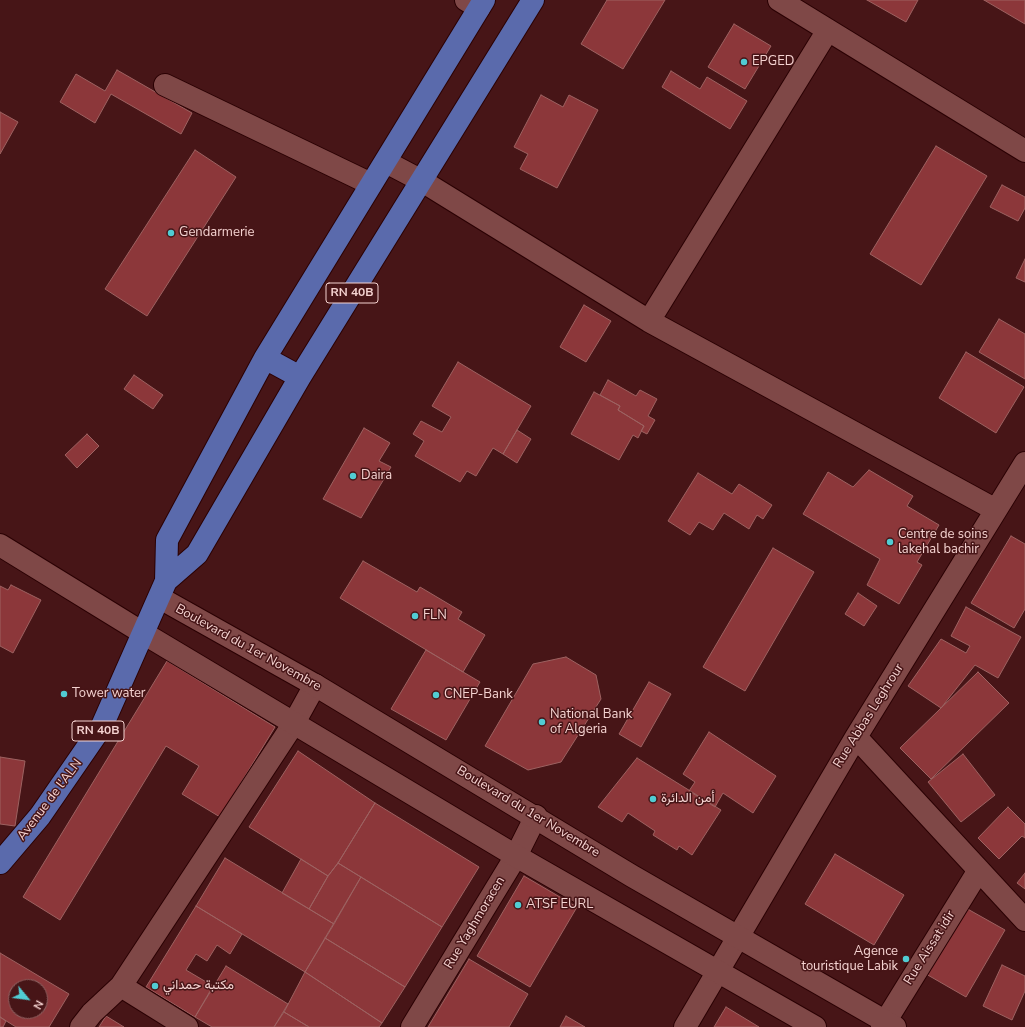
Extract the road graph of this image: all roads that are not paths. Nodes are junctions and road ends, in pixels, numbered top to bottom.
1 (533, 0) edge
2 (778, 0) edge
3 (477, 3) edge
4 (828, 30) junction
5 (165, 85) dead end
6 (1025, 151) edge
7 (386, 162) junction
8 (422, 181) junction
9 (371, 184) junction
10 (649, 320) junction
11 (265, 358) junction
12 (300, 377) junction
13 (1025, 463) edge
14 (996, 510) junction
15 (0, 545) edge
16 (163, 590) junction
17 (143, 633) junction
18 (315, 685) junction
19 (294, 723) junction
20 (856, 737) junction
21 (536, 816) junction
22 (516, 856) junction
23 (0, 863) edge
24 (979, 870) junction
25 (1025, 920) edge
26 (737, 937) junction
27 (716, 972) junction
28 (121, 986) junction
29 (887, 1025) edge
30 (81, 1027) edge
31 (187, 1027) edge
32 (412, 1027) edge
33 (685, 1027) edge
34 (815, 1027) edge

1 - 8 main road, RN 40B
2 - 4 street
3 - 7 main road, RN 40B
4 - 6 street
4 - 10 street
5 - 9 street
7 - 8 street
7 - 9 main road, RN 40B
8 - 10 street
8 - 12 main road, RN 40B
9 - 11 main road, RN 40B
10 - 14 street
11 - 12 main road
11 - 16 main road, RN 40B
12 - 16 main road, RN 40B
13 - 14 street, Rue Abbas Leghrour
14 - 20 street, Rue Abbas Leghrour
15 - 17 street
16 - 17 main road, Avenue de l'ALN / RN 40B
16 - 18 street, Boulevard du 1er Novembre
17 - 19 street
17 - 23 main road, Avenue de l'ALN / RN 40B
18 - 19 street
18 - 21 street, Boulevard du 1er Novembre
19 - 22 street
19 - 28 street
20 - 24 street
20 - 26 street, Rue Abbas Leghrour
21 - 22 street, Rue Yaghmoracen
21 - 26 street, Boulevard du 1er Novembre
22 - 27 street
22 - 32 street, Rue Yaghmoracen
24 - 25 street
24 - 29 street, Rue Aissat idir
26 - 27 street, Rue Abbas Leghrour
26 - 29 street, Boulevard du 1er Novembre
27 - 33 street, Rue Abbas Leghrour
27 - 34 street
28 - 30 street
28 - 31 street

